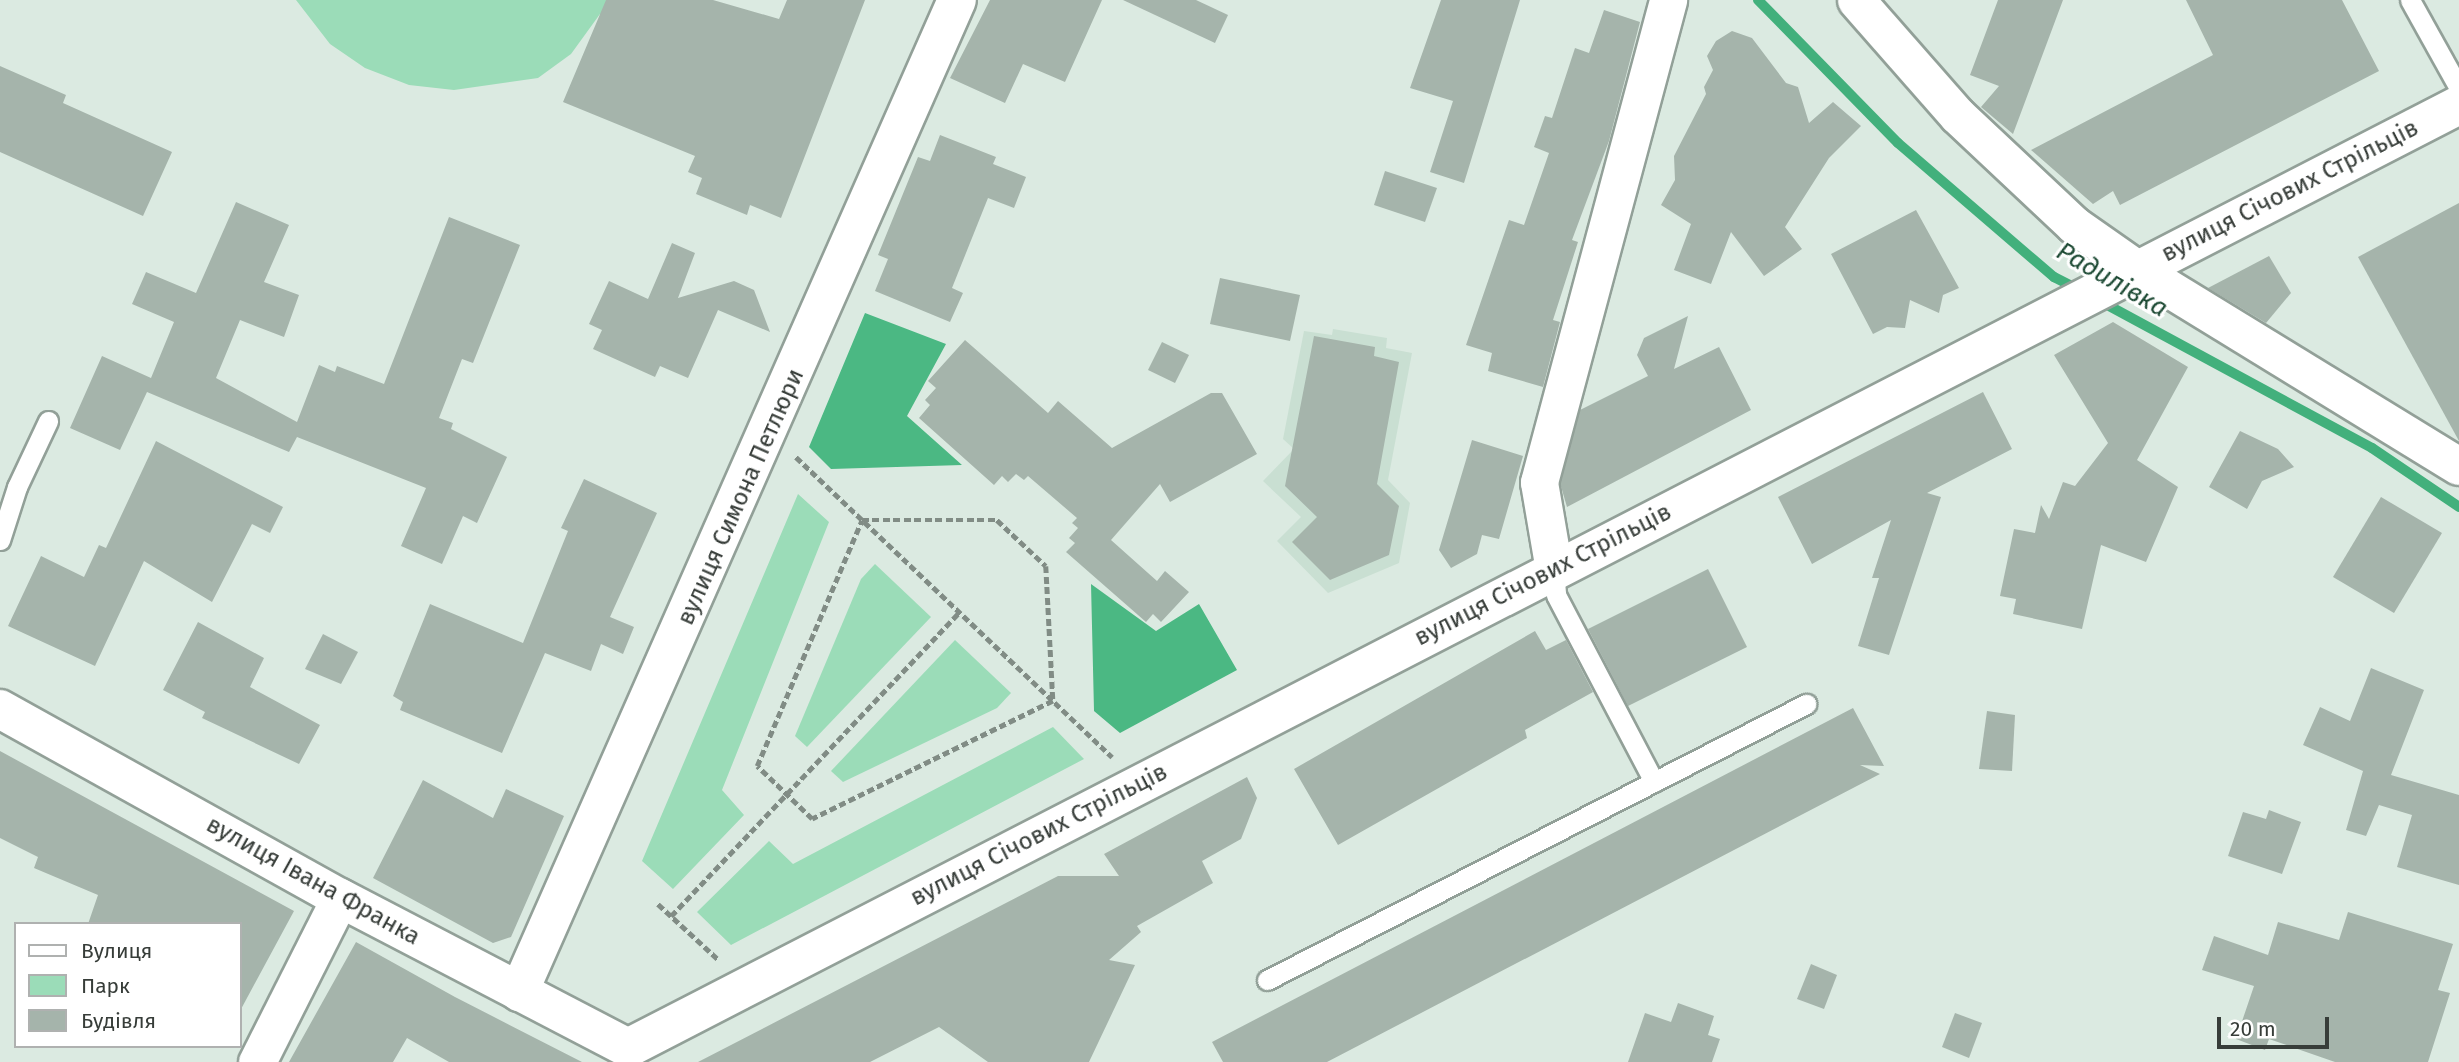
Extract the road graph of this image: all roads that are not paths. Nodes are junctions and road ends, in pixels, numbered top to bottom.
1 (957, 0) edge
2 (1668, 0) edge
3 (1856, 0) edge
4 (2410, 0) edge
5 (2459, 88) edge
6 (2459, 105) edge
7 (2124, 276) junction
8 (48, 421) dead end
9 (2459, 466) edge
10 (0, 540) edge
11 (1553, 570) junction
12 (1806, 704) dead end
13 (0, 709) edge
14 (1654, 782) junction
15 (340, 898) junction
16 (1268, 980) dead end
17 (519, 992) junction
18 (627, 1055) edge
19 (257, 1062) edge

1 - 17 street, вулиця Симона Петлюри
2 - 11 street
3 - 7 street
4 - 5 lane
6 - 7 street, вулиця Січових Стрільців
7 - 9 street
7 - 11 street, вулиця Січових Стрільців
8 - 10 lane
11 - 14 lane
11 - 18 street, вулиця Січових Стрільців
12 - 14 lane
13 - 15 street, вулиця Івана Франка
14 - 16 lane
15 - 17 street, вулиця Івана Франка
15 - 19 street
17 - 18 street, вулиця Івана Франка

